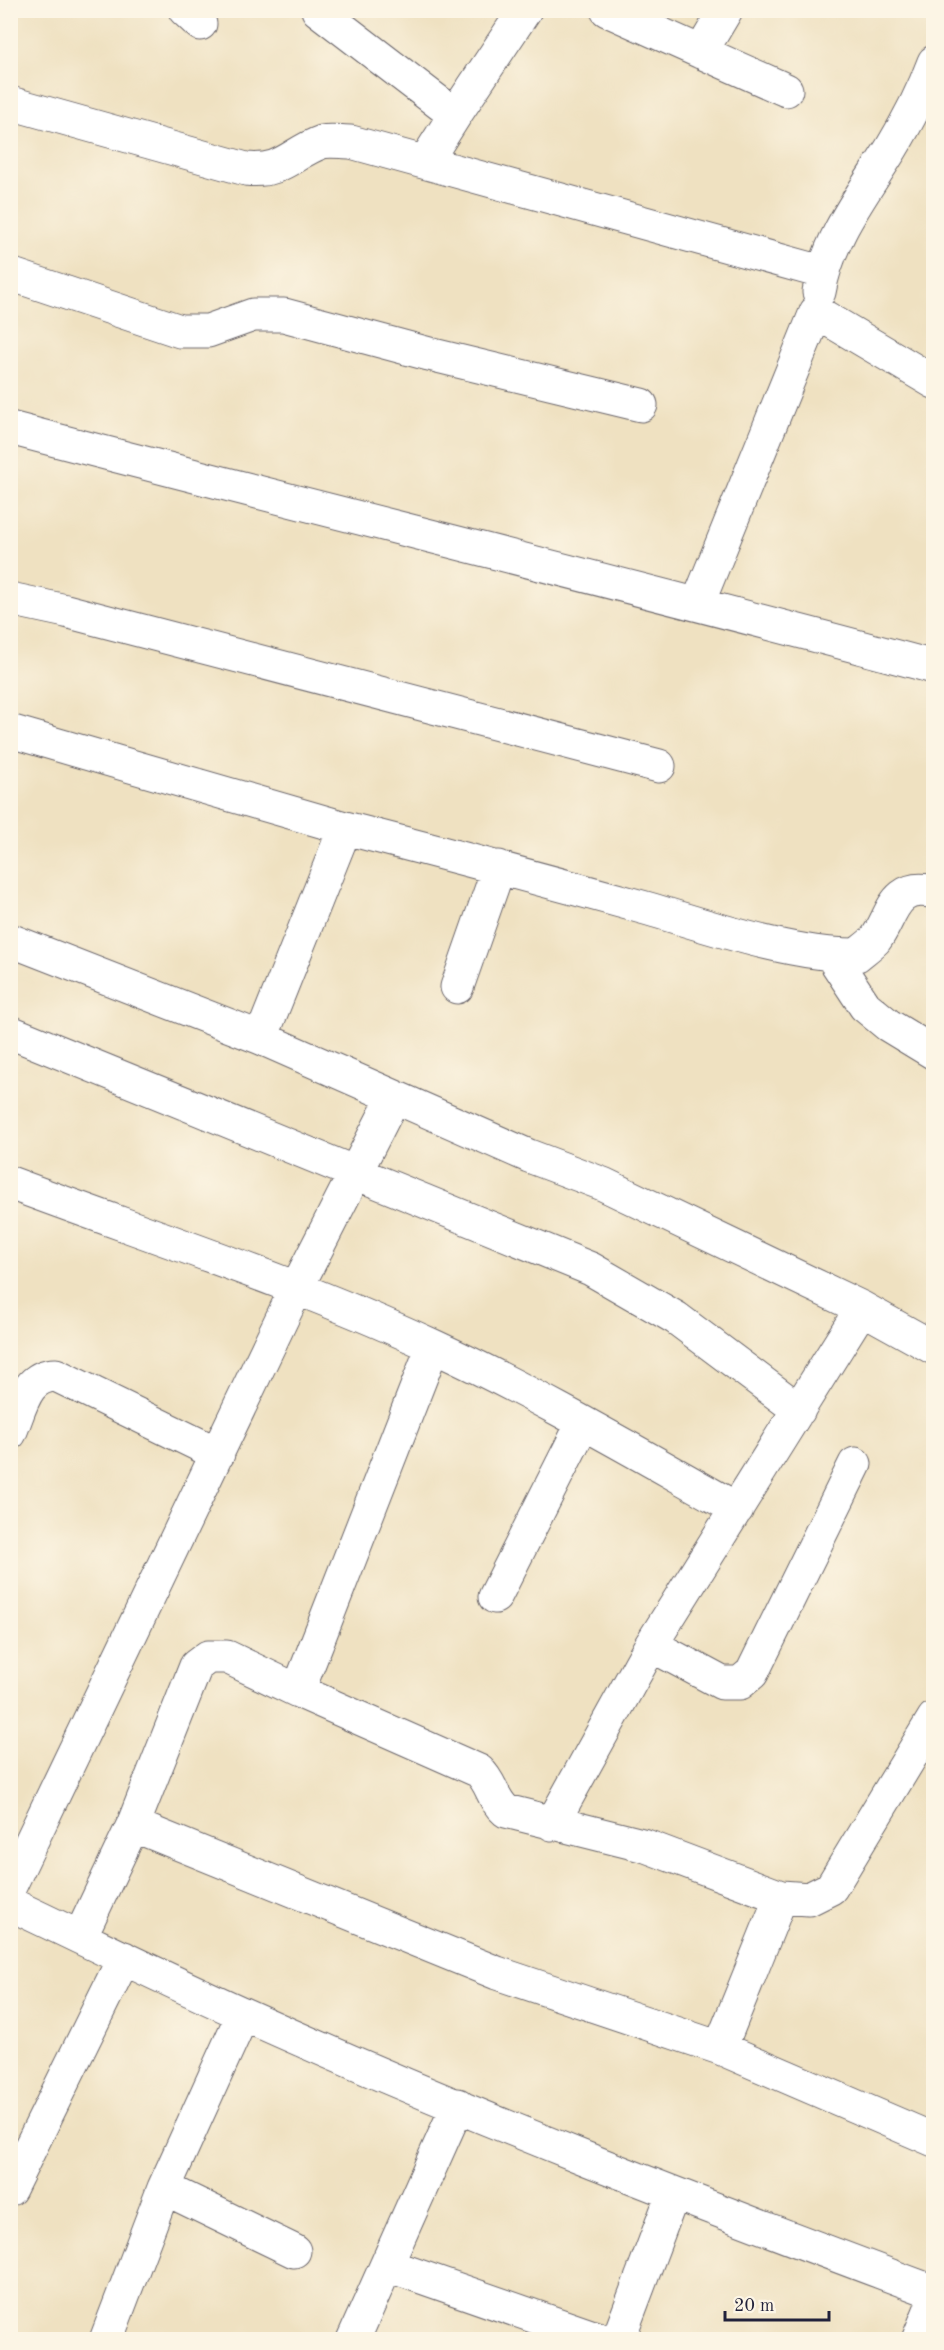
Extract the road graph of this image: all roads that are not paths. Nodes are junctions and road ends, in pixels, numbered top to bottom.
1 (318, 10) edge
2 (525, 10) edge
3 (607, 10) edge
4 (726, 10) edge
5 (701, 52) junction
6 (933, 62) edge
7 (786, 90) dead end
8 (10, 103) edge
9 (455, 115) junction
10 (425, 162) junction
11 (822, 272) junction
12 (10, 274) edge
13 (816, 312) junction
14 (933, 382) edge
15 (641, 405) dead end
16 (10, 428) edge
17 (10, 599) edge
18 (698, 603) junction
19 (933, 667) edge
20 (10, 731) edge
21 (659, 766) dead end
22 (345, 828) junction
23 (499, 867) junction
24 (933, 892) edge
25 (10, 940) edge
26 (832, 956) junction
27 (457, 987) dead end
28 (10, 1032) edge
29 (261, 1038) junction
30 (933, 1053) edge
31 (394, 1096) junction
32 (357, 1174) junction
33 (10, 1183) edge
34 (296, 1289) junction
35 (862, 1308) junction
36 (433, 1346) junction
37 (933, 1348) edge
38 (799, 1410) junction
39 (583, 1423) junction
40 (10, 1433) edge
41 (218, 1454) junction
42 (855, 1464) dead end
43 (737, 1509) junction
44 (495, 1597) dead end
45 (651, 1646) junction
46 (298, 1691) junction
47 (933, 1718) edge
48 (552, 1824) junction
49 (133, 1825) junction
50 (10, 1886) edge
51 (781, 1897) junction
52 (10, 1904) edge
53 (80, 1937) junction
54 (124, 1958) junction
55 (243, 2014) junction
56 (720, 2048) junction
57 (458, 2105) junction
58 (933, 2140) edge
59 (164, 2188) junction
60 (10, 2189) edge
61 (673, 2194) junction
62 (294, 2251) dead end
63 (387, 2265) junction
64 (933, 2292) edge
65 (933, 2301) edge
66 (106, 2340) edge
67 (353, 2340) edge
68 (602, 2340) edge
69 (618, 2340) edge
70 (918, 2340) edge

1 - 9 street
2 - 9 street
3 - 5 street
4 - 5 street
5 - 7 street
6 - 11 street
8 - 10 street
9 - 10 street
10 - 11 street
11 - 13 street
12 - 15 street
13 - 14 street
13 - 18 street
16 - 18 street
17 - 21 street
18 - 19 street
20 - 22 street
22 - 23 street
22 - 29 street
23 - 26 street
23 - 27 street
24 - 26 street
25 - 29 street
26 - 30 street
28 - 32 street
29 - 31 street
31 - 32 street
31 - 35 street
32 - 34 street
32 - 38 street
33 - 34 street
34 - 36 street
34 - 41 street
35 - 37 street
35 - 38 street
36 - 39 street
36 - 46 street
38 - 43 street
39 - 43 street
39 - 44 street
40 - 41 street
41 - 50 street
42 - 45 street
43 - 45 street
45 - 48 street
46 - 48 street
46 - 49 street
47 - 51 street
48 - 51 street
49 - 53 street
49 - 56 street
51 - 56 street
52 - 53 street
53 - 54 street
54 - 55 street
54 - 60 street
55 - 57 street
55 - 59 street
56 - 58 street
57 - 61 street
57 - 63 street
59 - 62 street
59 - 66 street
61 - 64 street
61 - 69 street
63 - 67 street
63 - 68 street
65 - 70 street

